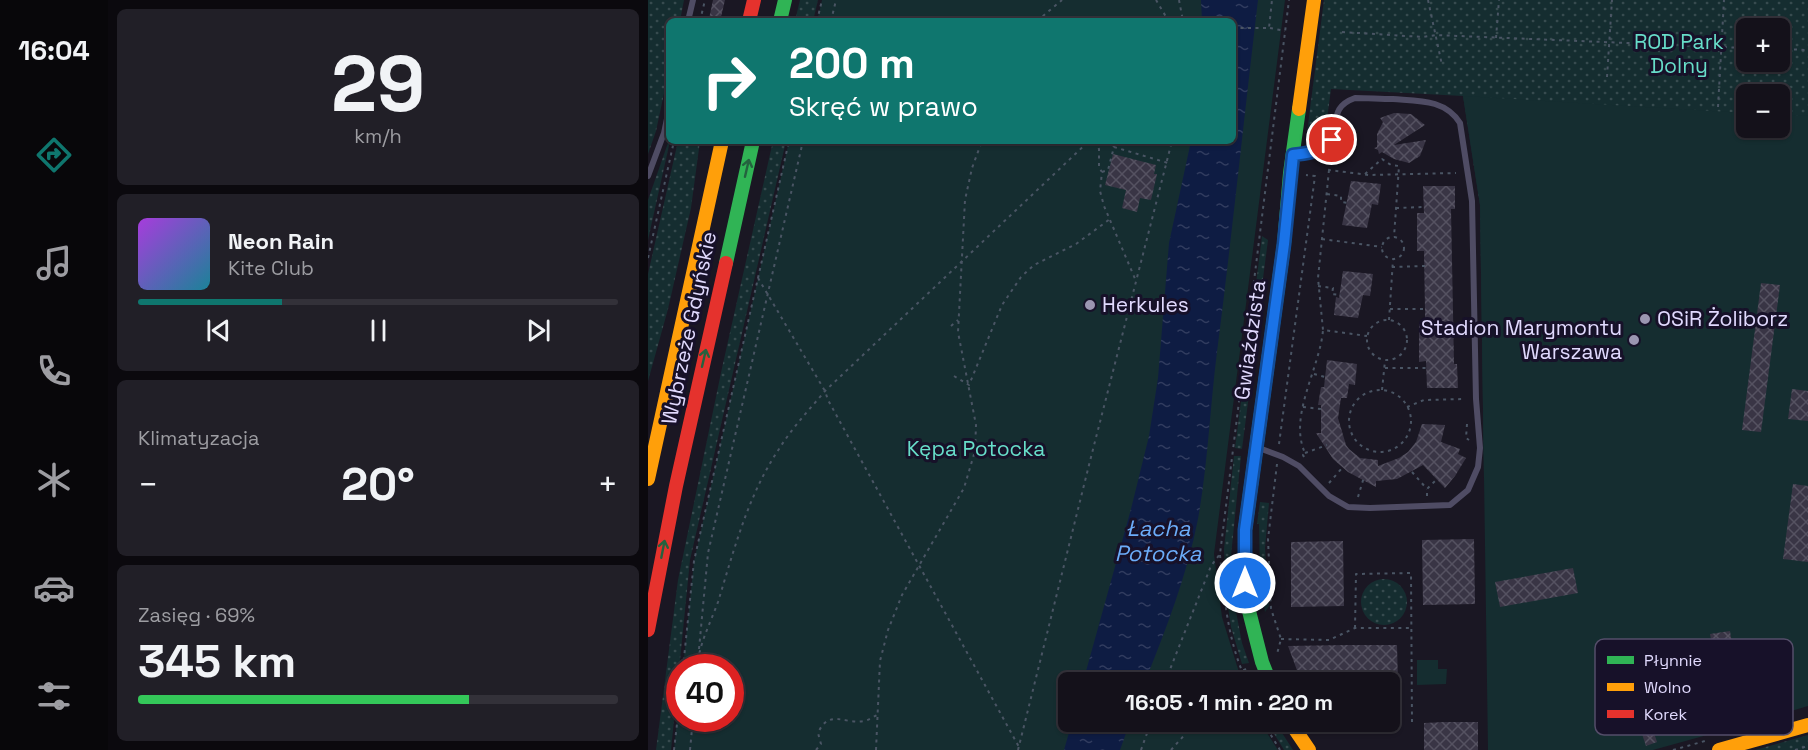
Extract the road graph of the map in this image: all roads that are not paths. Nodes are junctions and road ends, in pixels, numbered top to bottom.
1 (693, 0) edge
2 (754, 0) edge
3 (785, 0) edge
4 (1314, 0) edge
5 (689, 18) edge
6 (750, 18) edge
7 (781, 18) edge
8 (666, 124) edge
9 (721, 144) edge
10 (752, 144) edge
11 (1293, 155) junction
12 (648, 176) edge
13 (1256, 447) junction
14 (648, 478) edge
15 (648, 630) edge
16 (1266, 672) edge
17 (1808, 724) edge
18 (1793, 728) edge
19 (1297, 732) edge
20 (1770, 735) edge
21 (1309, 750) edge
22 (1719, 750) edge

1 - 5 lane
2 - 6 main road
3 - 7 main road
4 - 11 main road, Gwiaździsta
8 - 12 lane
9 - 14 main road, Wybrzeże Gdyńskie
15 -> 10 main road, Wybrzeże Gdyńskie
11 - 13 main road, Gwiaździsta
11 - 13 lane
13 - 16 main road, Gwiaździsta
17 - 18 main road
19 - 21 main road
20 - 22 main road

